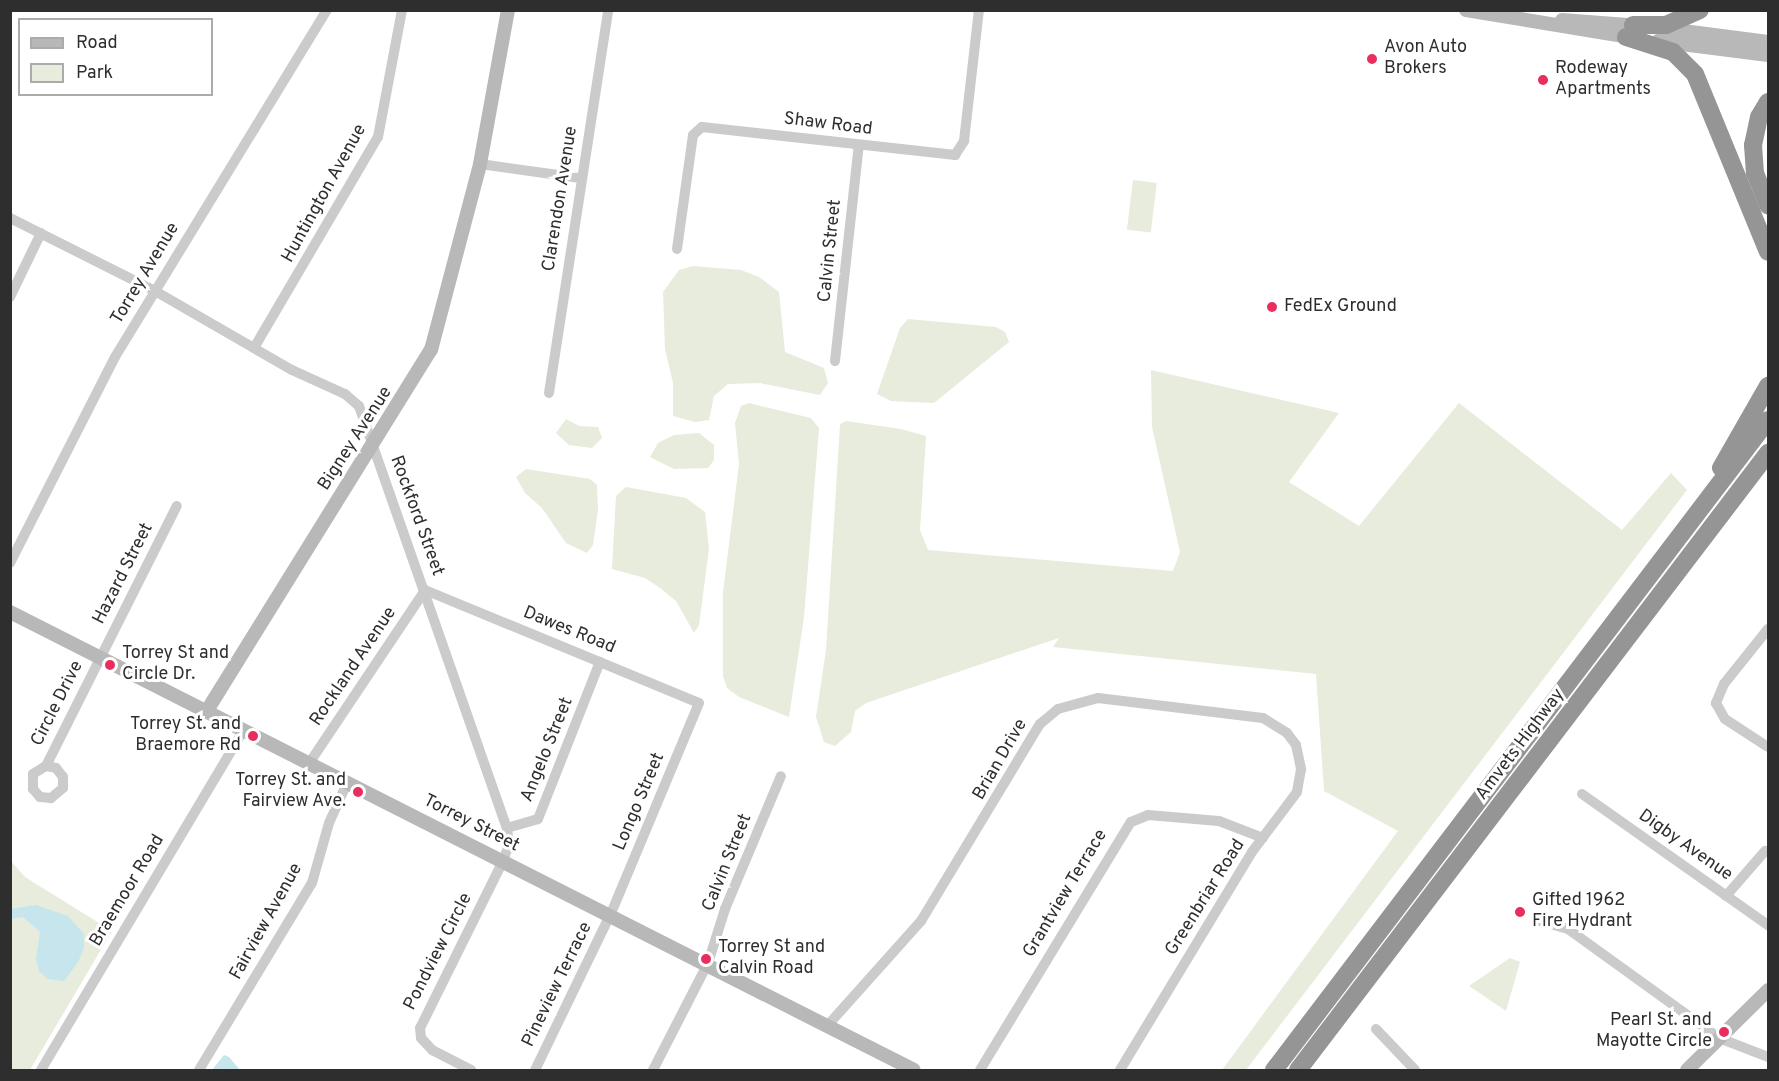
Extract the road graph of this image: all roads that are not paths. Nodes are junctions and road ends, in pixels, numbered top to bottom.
1 (327, 10) edge
2 (402, 10) edge
3 (508, 10) edge
4 (608, 10) edge
5 (979, 10) edge
6 (1466, 10) edge
7 (1700, 10) edge
8 (1629, 31) junction
9 (1768, 42) edge
10 (1768, 55) edge
11 (1768, 102) edge
12 (859, 145) junction
13 (480, 164) junction
14 (580, 178) junction
15 (1768, 206) edge
16 (10, 218) edge
17 (41, 233) junction
18 (677, 249) dead end
19 (1768, 252) edge
20 (155, 291) junction
21 (10, 297) edge
22 (254, 348) junction
23 (835, 361) dead end
24 (1768, 386) edge
25 (549, 393) dead end
26 (1768, 420) edge
27 (372, 446) junction
28 (1768, 453) edge
29 (1768, 469) edge
30 (177, 506) dead end
31 (1690, 524) junction
32 (1706, 535) junction
33 (10, 563) edge
34 (425, 590) junction
35 (10, 612) edge
36 (1768, 629) edge
37 (100, 657) junction
38 (600, 662) junction
39 (699, 703) joint
40 (208, 709) junction
41 (244, 729) junction
42 (1293, 741) joint
43 (1768, 747) edge
44 (310, 762) junction
45 (46, 766) dead end
46 (781, 776) dead end
47 (348, 782) junction
48 (1582, 794) dead end
49 (507, 828) junction
50 (1263, 838) junction
51 (1765, 851) dead end
52 (504, 861) junction
53 (1726, 896) junction
54 (610, 913) junction
55 (1540, 921) dead end
56 (1768, 925) edge
57 (708, 963) junction
58 (1768, 990) edge
59 (828, 1025) junction
60 (1377, 1029) dead end
61 (1719, 1038) junction
62 (1768, 1057) edge
63 (41, 1071) edge
64 (199, 1071) edge
65 (471, 1071) edge
66 (535, 1071) edge
67 (653, 1071) edge
68 (914, 1071) edge
69 (980, 1071) edge
70 (1120, 1071) edge
71 (1274, 1071) edge
72 (1298, 1071) edge
73 (1415, 1071) edge
74 (1687, 1071) edge

1 - 20 street, Torrey Avenue
2 - 22 street, Huntington Avenue
3 - 13 main road, Bigney Avenue
4 - 14 street, Clarendon Avenue
5 - 12 street, Shaw Road
6 - 8 main road
7 - 8 highway
8 - 9 main road
8 - 10 main road
8 - 19 highway
11 - 15 highway
12 - 18 street, Shaw Road
12 - 23 street, Calvin Street
13 - 14 street
13 - 27 main road, Bigney Avenue
14 - 25 street, Clarendon Avenue
16 - 17 street, Rockford Street
17 - 20 street, Rockford Street
17 - 21 street
20 - 22 street, Rockford Street
20 - 33 street, Torrey Avenue
22 - 27 street, Rockford Street
24 - 31 highway
26 - 31 highway, Amvets Highway
27 - 34 street, Rockford Street
27 - 40 main road, Bigney Avenue
28 - 32 highway, Amvets Highway
29 - 32 highway
30 - 37 street, Hazard Street
31 - 71 highway, Amvets Highway
32 - 72 highway, Amvets Highway
34 - 38 street, Dawes Road
34 - 44 street, Rockland Avenue
34 - 49 street, Rockford Street
35 - 37 main road, Torrey Street
36 - 43 street
37 - 40 main road, Torrey Street
37 - 45 street, Circle Drive
38 - 39 street, Dawes Road
38 - 49 street, Angelo Street
39 - 54 street, Longo Street
40 - 41 main road, Torrey Street
41 - 44 main road, Torrey Street
41 - 63 street, Braemoor Road
42 - 50 street, Greenbriar Road
42 - 59 street, Brian Drive
44 - 47 main road, Torrey Street
46 - 57 street, Calvin Street
47 - 52 main road, Torrey Street
47 - 64 street, Fairview Avenue
48 - 53 street, Digby Avenue
49 - 52 street, Rockford Street
50 - 69 street, Grantview Terrace
50 - 70 street, Greenbriar Road
51 - 53 street
52 - 54 main road, Torrey Street
52 - 65 street, Pondview Circle
53 - 56 street, Digby Avenue
54 - 57 main road, Torrey Street
54 - 66 street, Pineview Terrace
55 - 61 street
57 - 59 main road, Torrey Street
57 - 67 street, Calvin Street
58 - 61 main road
59 - 68 main road, Torrey Street
60 - 73 street
61 - 62 street
61 - 74 main road

